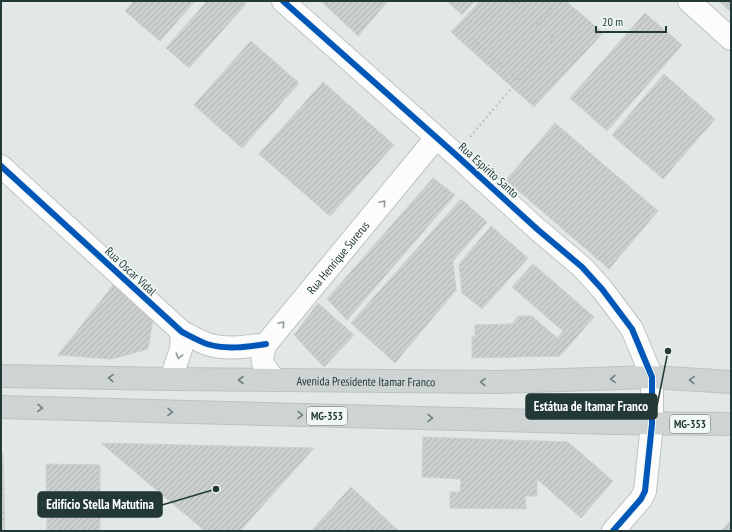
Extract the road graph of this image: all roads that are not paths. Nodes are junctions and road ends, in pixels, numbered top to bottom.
1 (283, 1) edge
2 (689, 1) edge
3 (731, 39) edge
4 (436, 138) junction
5 (1, 166) edge
6 (182, 332) junction
7 (266, 344) junction
8 (1, 376) edge
9 (652, 377) junction
10 (171, 379) junction
11 (275, 380) junction
12 (731, 382) edge
13 (1, 407) edge
14 (652, 424) junction
15 (730, 426) edge
16 (613, 531) edge

1 - 4 street, Rua Espírito Santo
2 - 3 street
7 -> 4 street, Rua Henrique Surerus
4 - 9 street, Rua Espírito Santo
5 - 6 street, Rua Oscar Vidal
6 - 7 street, Rua Oscar Vidal
6 -> 10 street
7 - 11 street, Rua Henrique Surerus
10 -> 8 main road, Avenida Presidente Itamar Franco
9 -> 11 main road, Avenida Presidente Itamar Franco
12 -> 9 main road, Avenida Presidente Itamar Franco
9 - 14 street
11 -> 10 main road, Avenida Presidente Itamar Franco
13 -> 14 main road, MG-353
14 - 15 main road, MG-353
14 - 16 street

